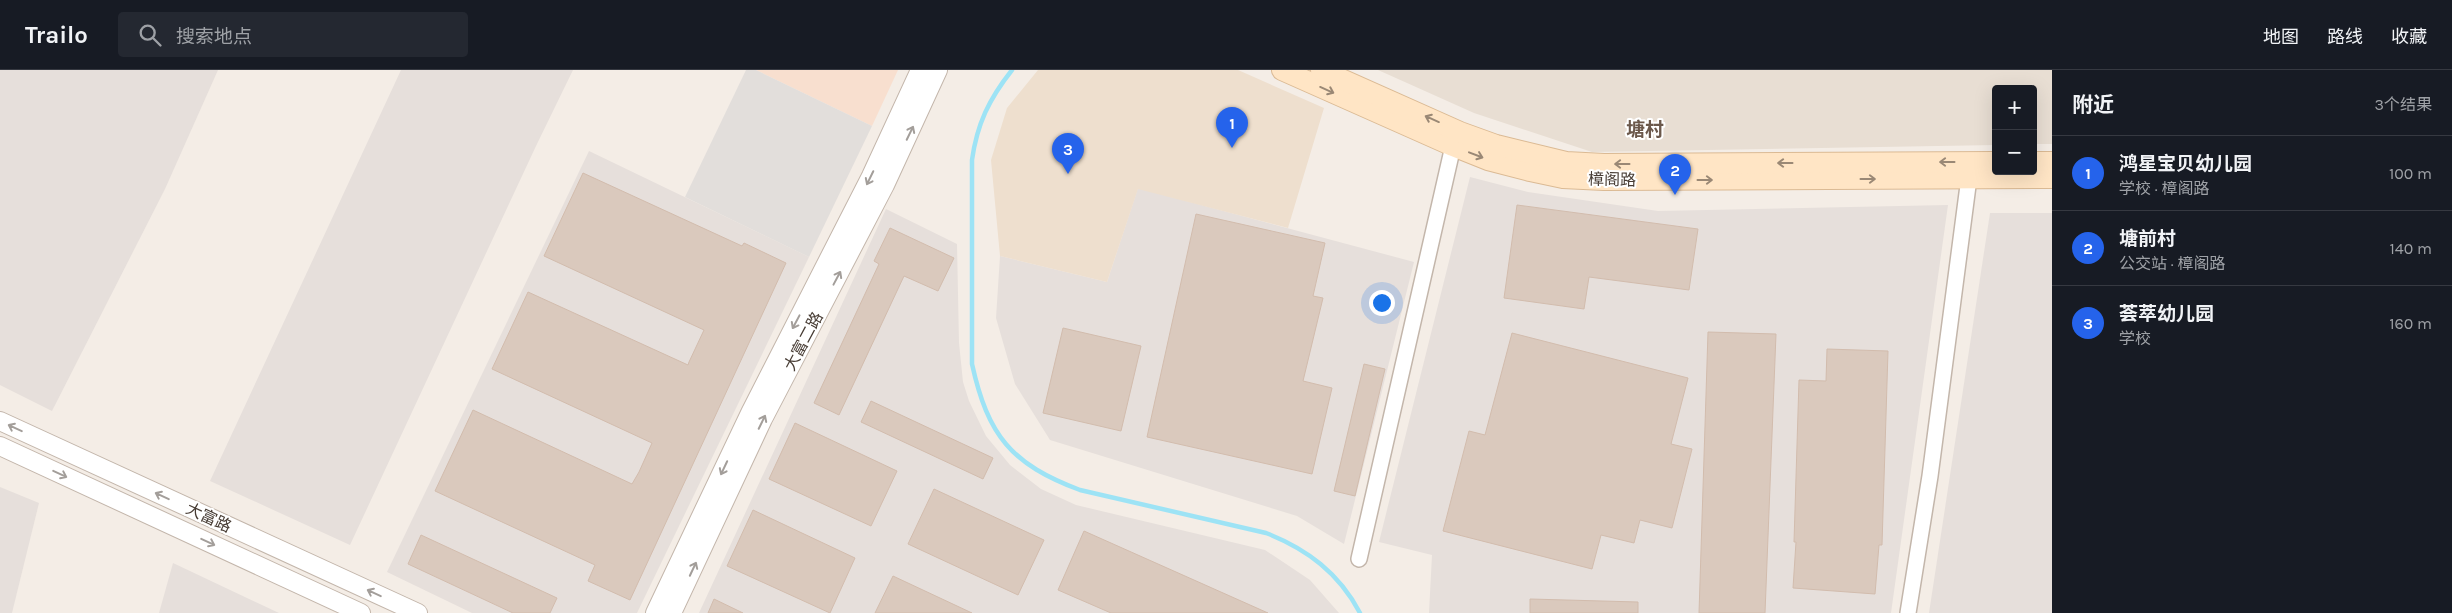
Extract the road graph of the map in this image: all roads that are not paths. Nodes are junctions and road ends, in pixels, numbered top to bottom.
1 (920, 70) edge
2 (938, 70) edge
3 (1282, 70) edge
4 (1321, 70) edge
5 (1453, 146) junction
6 (1992, 162) edge
7 (2037, 162) edge
8 (2052, 162) edge
9 (1969, 178) junction
10 (2052, 178) edge
11 (0, 421) edge
12 (0, 446) edge
13 (1359, 559) dead end
14 (361, 613) edge
15 (418, 613) edge
16 (655, 613) edge
17 (672, 613) edge
18 (1908, 613) edge

1 -> 16 street, 大富二路
17 -> 2 street, 大富二路
3 -> 5 main road, 樟阁路
6 -> 4 main road, 樟阁路
5 -> 9 main road, 樟阁路
5 - 13 street
7 - 8 main road
9 - 10 main road, 樟阁路
9 - 18 street
15 -> 11 street, 大富路
12 -> 14 street, 大富路

